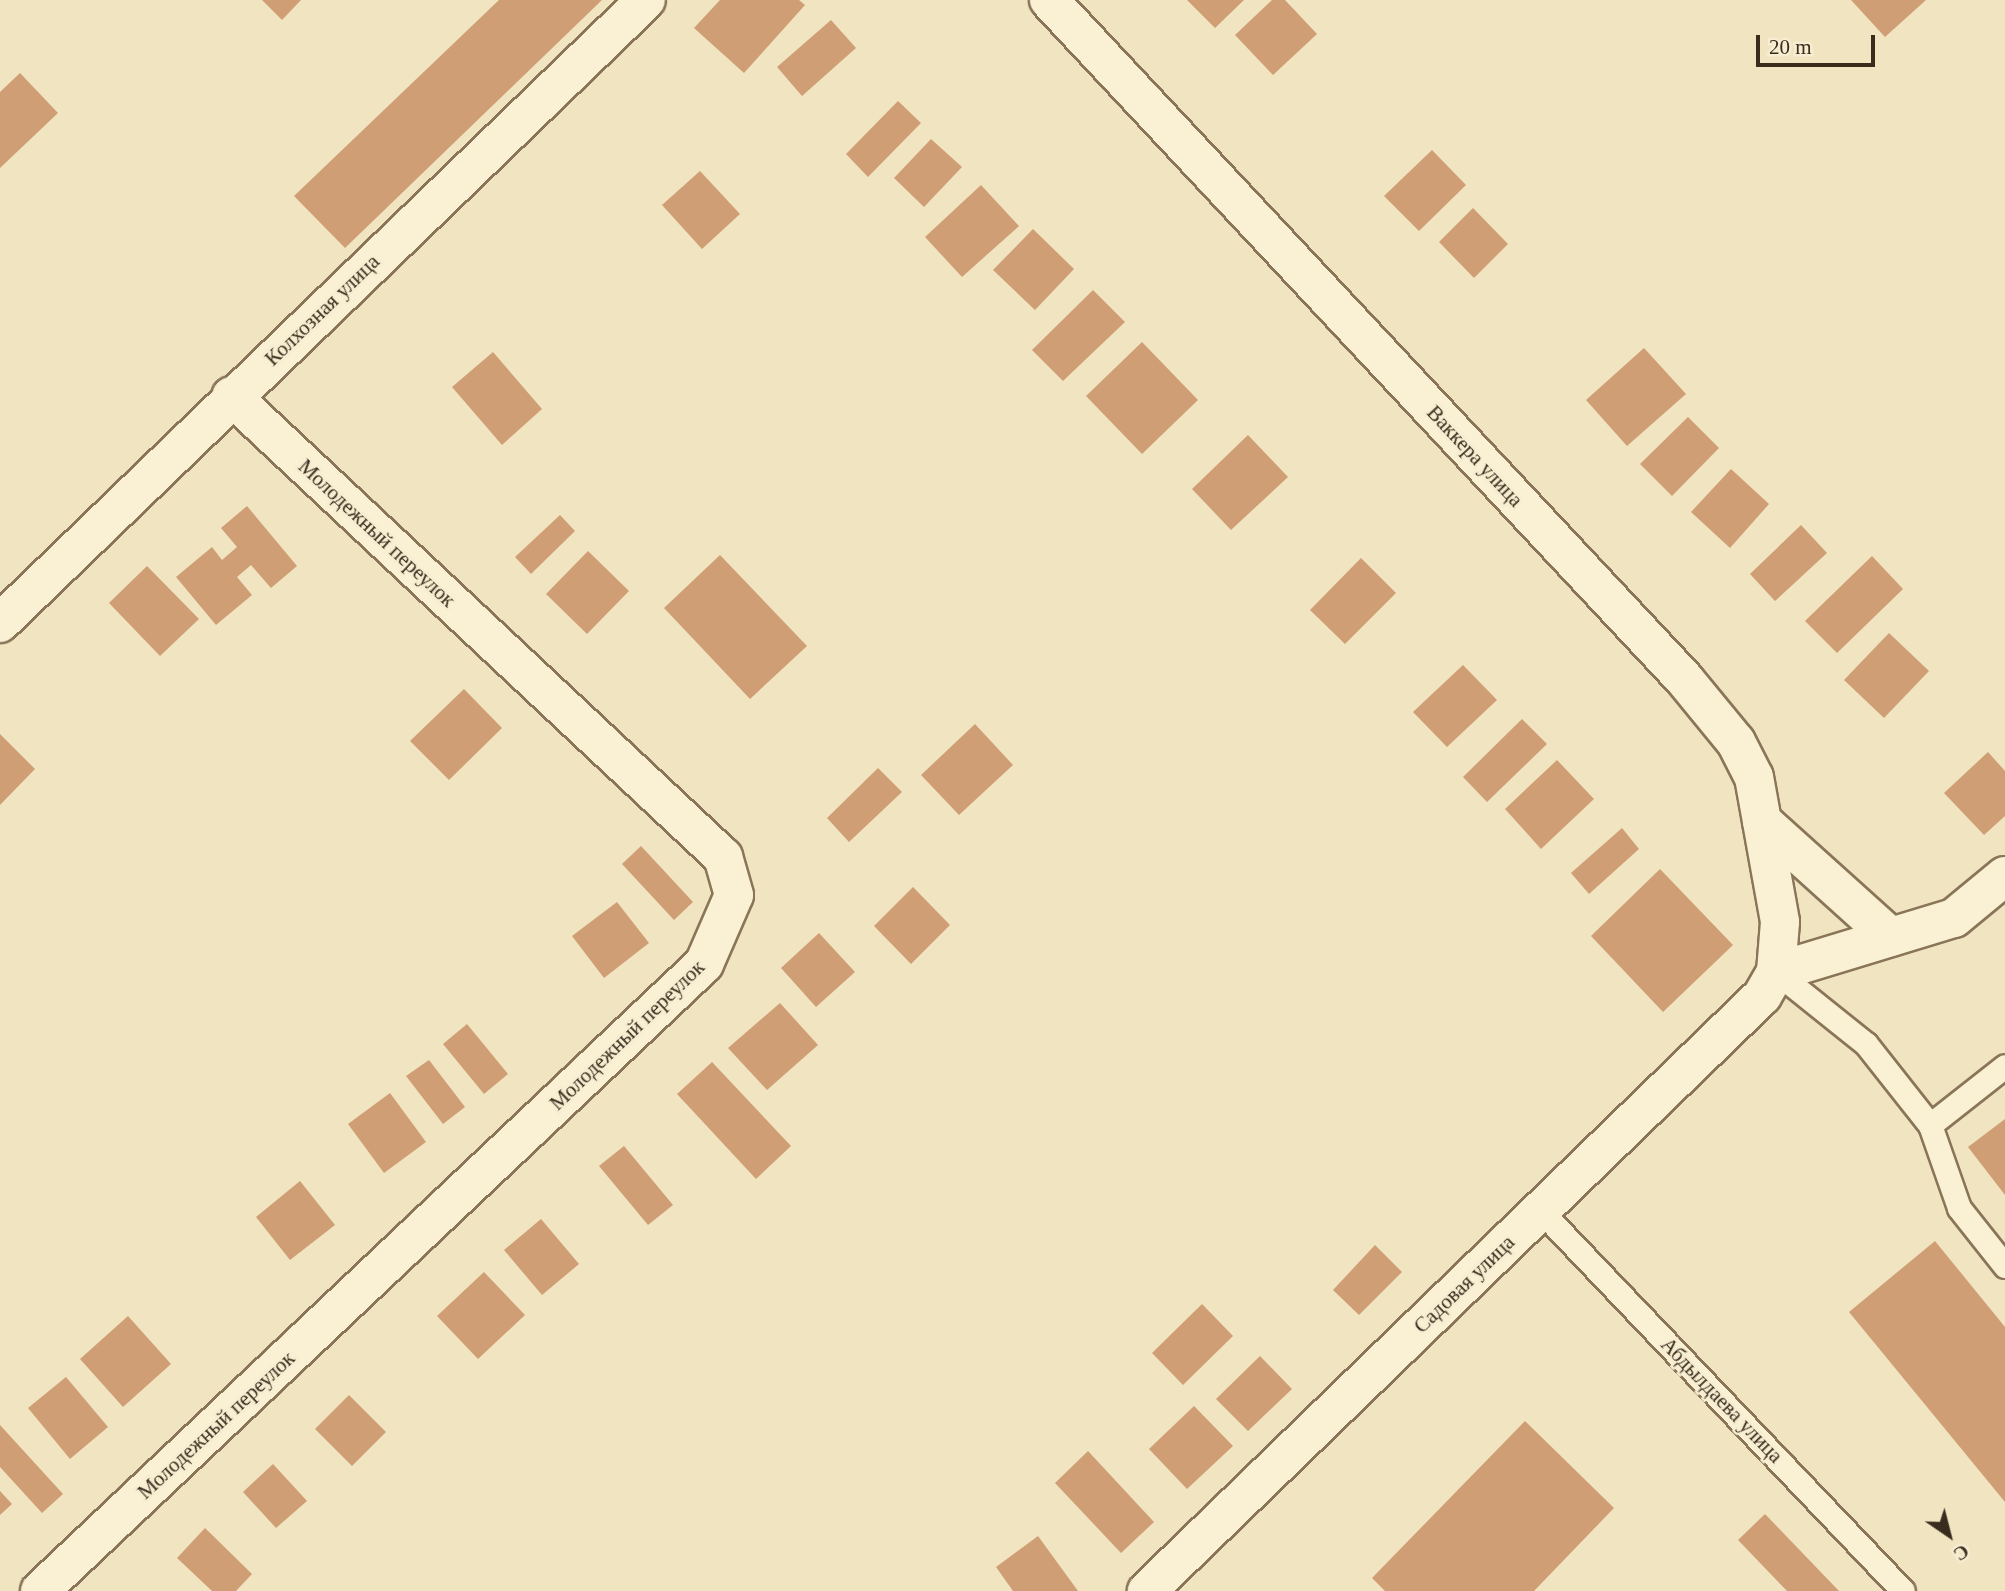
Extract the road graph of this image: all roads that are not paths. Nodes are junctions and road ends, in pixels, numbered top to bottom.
1 (646, 0) edge
2 (1049, 0) edge
3 (232, 396) junction
4 (0, 623) edge
5 (1762, 821) junction
6 (2005, 876) edge
7 (1891, 937) junction
8 (1776, 972) junction
9 (2005, 1066) edge
10 (1930, 1125) junction
11 (1541, 1210) junction
12 (2005, 1266) edge
13 (40, 1591) edge
14 (1147, 1591) edge
15 (1903, 1591) edge

1 - 3 street, Колхозная улица
2 - 5 street, Ваккера улица
3 - 4 street, Колхозная улица
3 - 13 street, Молодежный переулок
5 - 7 street
5 - 8 street, Ваккера улица
6 - 7 street
7 - 8 street
8 - 10 lane
8 - 11 street, Садовая улица
9 - 10 lane
10 - 12 lane
11 - 14 street, Садовая улица
11 - 15 lane, Абдылдаева улица

